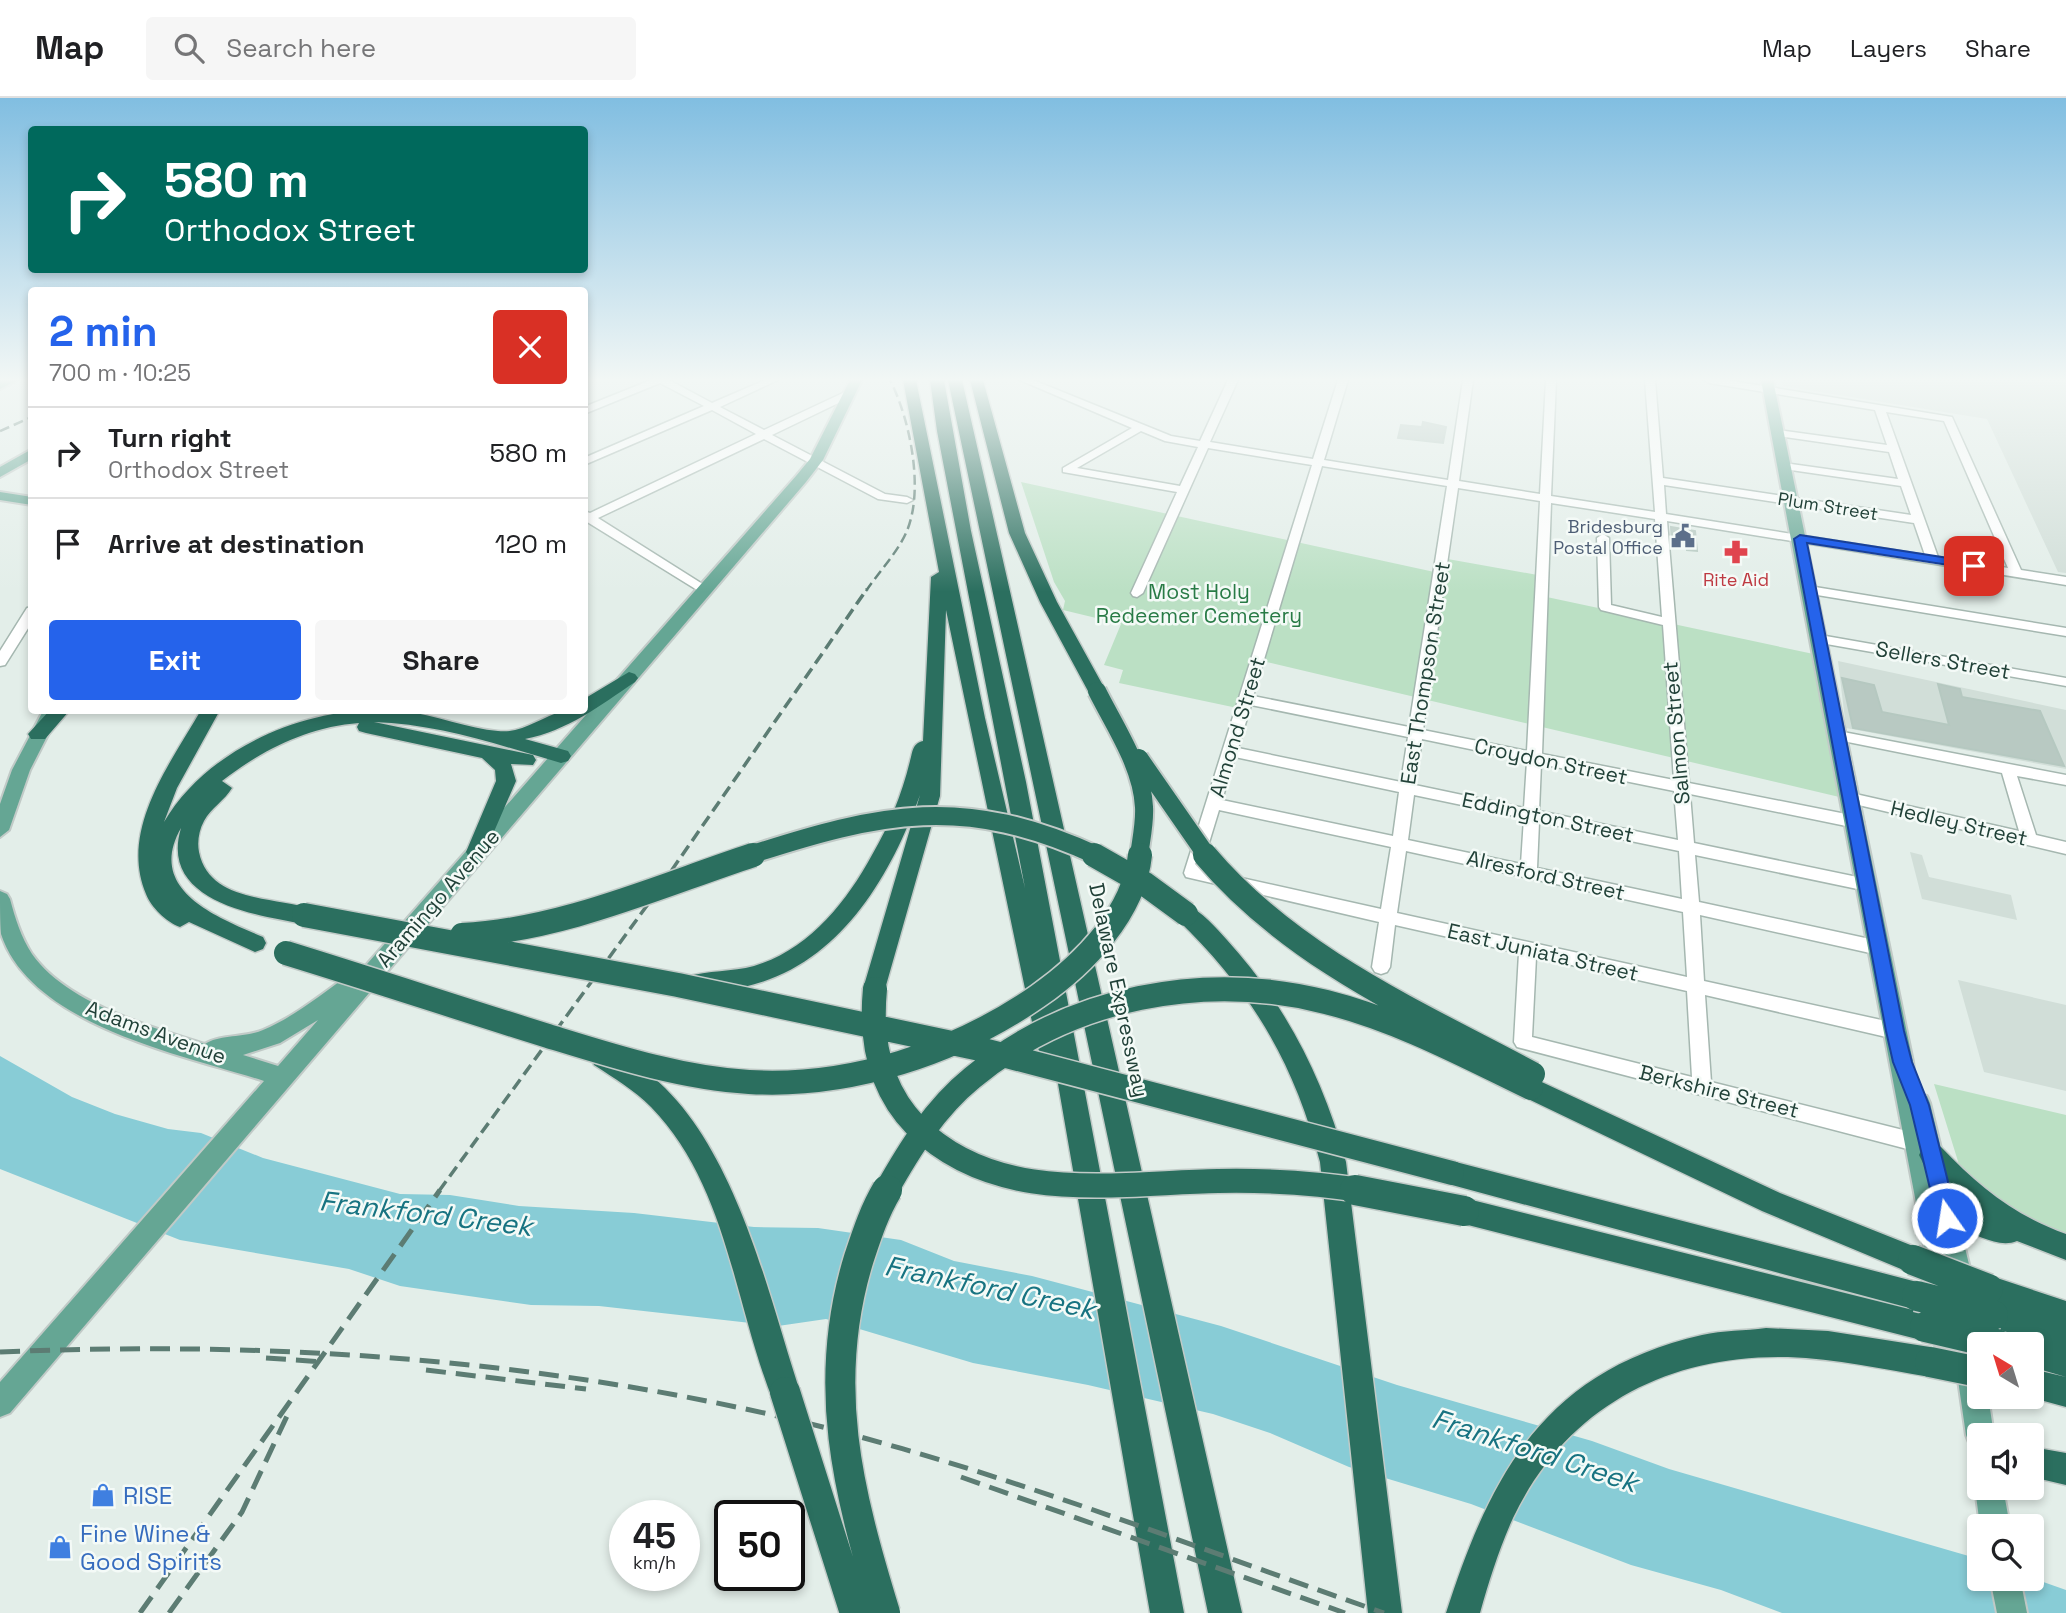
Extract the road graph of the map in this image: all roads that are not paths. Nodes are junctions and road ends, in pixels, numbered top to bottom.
1 (610, 451) edge
2 (731, 451) edge
3 (797, 451) edge
4 (821, 451) edge
5 (925, 451) edge
6 (959, 451) edge
7 (961, 451) edge
8 (996, 451) edge
9 (1100, 451) edge
10 (1201, 451) edge
11 (1235, 451) edge
12 (1322, 451) edge
13 (1458, 451) edge
14 (1548, 451) edge
15 (1654, 451) edge
16 (1781, 451) edge
17 (1894, 451) edge
18 (1962, 451) edge
19 (28, 456) edge
20 (961, 458) junction
21 (588, 460) edge
22 (816, 460) junction
23 (1318, 463) junction
24 (1784, 466) junction
25 (0, 474) edge
26 (1656, 480) junction
27 (1905, 483) junction
28 (1453, 485) junction
29 (1183, 490) junction
30 (0, 496) edge
31 (1546, 498) junction
32 (28, 500) edge
33 (907, 500) dead end
34 (1791, 500) junction
35 (935, 505) junction
36 (588, 516) edge
37 (588, 517) edge
38 (1659, 517) junction
39 (1918, 520) junction
40 (1603, 538) dead end
41 (1800, 539) junction
42 (1932, 558) junction
43 (2016, 573) junction
44 (2066, 581) edge
45 (706, 590) junction
46 (1809, 590) junction
47 (1137, 593) dead end
48 (28, 617) edge
49 (1667, 622) junction
50 (2066, 632) edge
51 (1820, 639) junction
52 (0, 662) edge
53 (936, 676) junction
54 (629, 678) junction
55 (2066, 682) edge
56 (1097, 691) junction
57 (1245, 699) junction
58 (588, 705) edge
59 (50, 714) edge
60 (57, 714) edge
61 (209, 714) edge
62 (572, 714) edge
63 (1416, 733) junction
64 (38, 734) junction
65 (1838, 736) junction
66 (490, 744) junction
67 (1229, 751) junction
68 (1535, 758) junction
69 (557, 761) junction
70 (2008, 769) junction
71 (2066, 780) edge
72 (1407, 787) junction
73 (1680, 787) junction
74 (1851, 798) junction
75 (1213, 803) junction
76 (1533, 813) junction
77 (1856, 822) junction
78 (0, 830) edge
79 (2029, 839) junction
80 (1400, 842) junction
81 (1686, 846) junction
82 (2066, 848) edge
83 (477, 852) junction
84 (1529, 871) junction
85 (1192, 873) joint
86 (1867, 885) junction
87 (0, 899) edge
88 (1691, 907) junction
89 (1389, 915) junction
90 (429, 936) junction
91 (255, 943) junction
92 (1528, 948) junction
93 (1879, 948) junction
94 (383, 962) junction
95 (1381, 967) dead end
96 (678, 985) junction
97 (1696, 988) junction
98 (1895, 1031) junction
99 (186, 1045) junction
100 (580, 1045) junction
101 (282, 1077) junction
102 (1534, 1082) junction
103 (1702, 1087) junction
104 (1923, 1148) junction
105 (1938, 1218) junction
106 (2058, 1244) edge
107 (1104, 1280) junction
108 (1990, 1302) junction
109 (2066, 1315) edge
110 (2066, 1334) edge
111 (1967, 1337) edge
112 (2044, 1357) edge
113 (2066, 1363) edge
114 (1967, 1370) edge
115 (2044, 1387) edge
116 (2066, 1392) edge
117 (0, 1404) edge
118 (1978, 1423) edge
119 (2044, 1464) edge
120 (2066, 1469) edge
121 (2008, 1591) edge
122 (855, 1613) edge
123 (886, 1613) edge
124 (1167, 1613) edge
125 (1225, 1613) edge
126 (1385, 1613) edge
127 (1463, 1613) edge
128 (2012, 1613) edge

1 - 21 street
2 - 36 street
3 - 22 street
4 - 22 main road, Aramingo Avenue
5 - 35 highway
6 - 20 highway, Delaware Expressway
7 - 20 highway, Delaware Expressway
8 - 56 highway
9 - 29 street
10 - 29 street
11 - 23 street
12 - 23 street, Almond Street
13 - 28 street, East Thompson Street
14 - 31 street
15 - 26 street, Salmon Street
16 - 24 main road
17 - 27 street
18 - 43 street
19 - 25 main road
20 - 107 highway, Delaware Expressway
20 - 125 highway, Delaware Expressway
22 - 33 street
22 - 45 main road, Aramingo Avenue
23 - 28 street
23 - 57 street, Almond Street
24 - 27 street
24 - 34 main road
26 - 34 street, Plum Street
26 - 38 street, Salmon Street
27 - 39 street
28 - 31 street
28 - 63 street, East Thompson Street
29 - 47 street
30 - 32 main road
31 - 38 street
31 - 68 street
34 - 39 street, Plum Street
34 - 41 main road
35 - 53 highway
35 - 107 highway
37 - 45 street
38 - 41 street
38 - 49 street, Salmon Street
39 - 42 street
40 - 49 street
41 - 42 street
41 - 46 main road
42 - 43 street
43 - 44 street
45 - 54 main road, Aramingo Avenue
46 - 50 street
46 - 51 main road
48 - 52 street
49 - 73 street, Salmon Street
51 - 55 street, Sellers Street
51 - 65 main road
53 - 96 highway, bridge
53 - 111 highway, bridge
54 - 58 highway
54 - 69 main road, Aramingo Avenue
56 - 100 highway, bridge
56 - 102 highway, bridge
57 - 63 street, Croydon Street
57 - 67 street, Almond Street
59 - 64 main road
60 - 64 highway
61 - 91 highway
62 - 66 highway
63 - 68 street, Croydon Street
63 - 72 street, East Thompson Street
64 - 78 main road
65 - 70 street
65 - 74 main road
66 - 69 highway
66 - 83 highway
66 - 90 highway, bridge
66 - 91 highway
67 - 72 street, Eddington Street
67 - 75 street, Almond Street
68 - 73 street, Croydon Street
68 - 76 street
69 - 83 main road, Aramingo Avenue
70 - 71 street
70 - 79 street
72 - 76 street, Eddington Street
72 - 80 street, East Thompson Street
73 - 77 street, Croydon Street
73 - 81 street, Salmon Street
74 - 77 main road
74 - 79 street, Hedley Street
75 - 80 street, Alresford Street
75 - 85 street, Almond Street
76 - 81 street, Eddington Street
76 - 84 street
77 - 86 main road
79 - 82 street, Hedley Street
80 - 84 street, Alresford Street
80 - 89 street, East Thompson Street
81 - 86 street, Eddington Street
81 - 88 street, Salmon Street
83 - 94 main road, Aramingo Avenue
84 - 88 street, Alresford Street
85 - 89 street, East Juniata Street
86 - 93 main road
87 - 99 main road, Adams Avenue
88 - 93 street, Alresford Street
88 - 97 street, Salmon Street
89 - 92 street, East Juniata Street
89 - 95 street, East Thompson Street
90 - 96 highway, bridge
90 - 126 highway, bridge
91 - 100 highway, bridge
92 - 97 street, East Juniata Street
92 - 103 street, Berkshire Street
93 - 98 main road
94 - 99 main road
94 - 101 main road, Aramingo Avenue
96 - 108 highway, bridge
97 - 98 street, East Juniata Street
97 - 103 street, Salmon Street
98 - 104 main road
99 - 101 main road, Adams Avenue
100 - 122 highway, bridge
101 - 117 main road, Aramingo Avenue
102 - 108 highway, bridge
102 - 123 highway, bridge
103 - 104 street, Berkshire Street
104 - 105 main road
104 - 106 highway
105 - 106 highway
105 - 118 main road
107 - 124 highway, Delaware Expressway
108 - 109 highway
108 - 110 highway
112 - 113 highway
114 - 127 highway, bridge
115 - 116 highway
119 - 120 highway
121 - 128 main road

